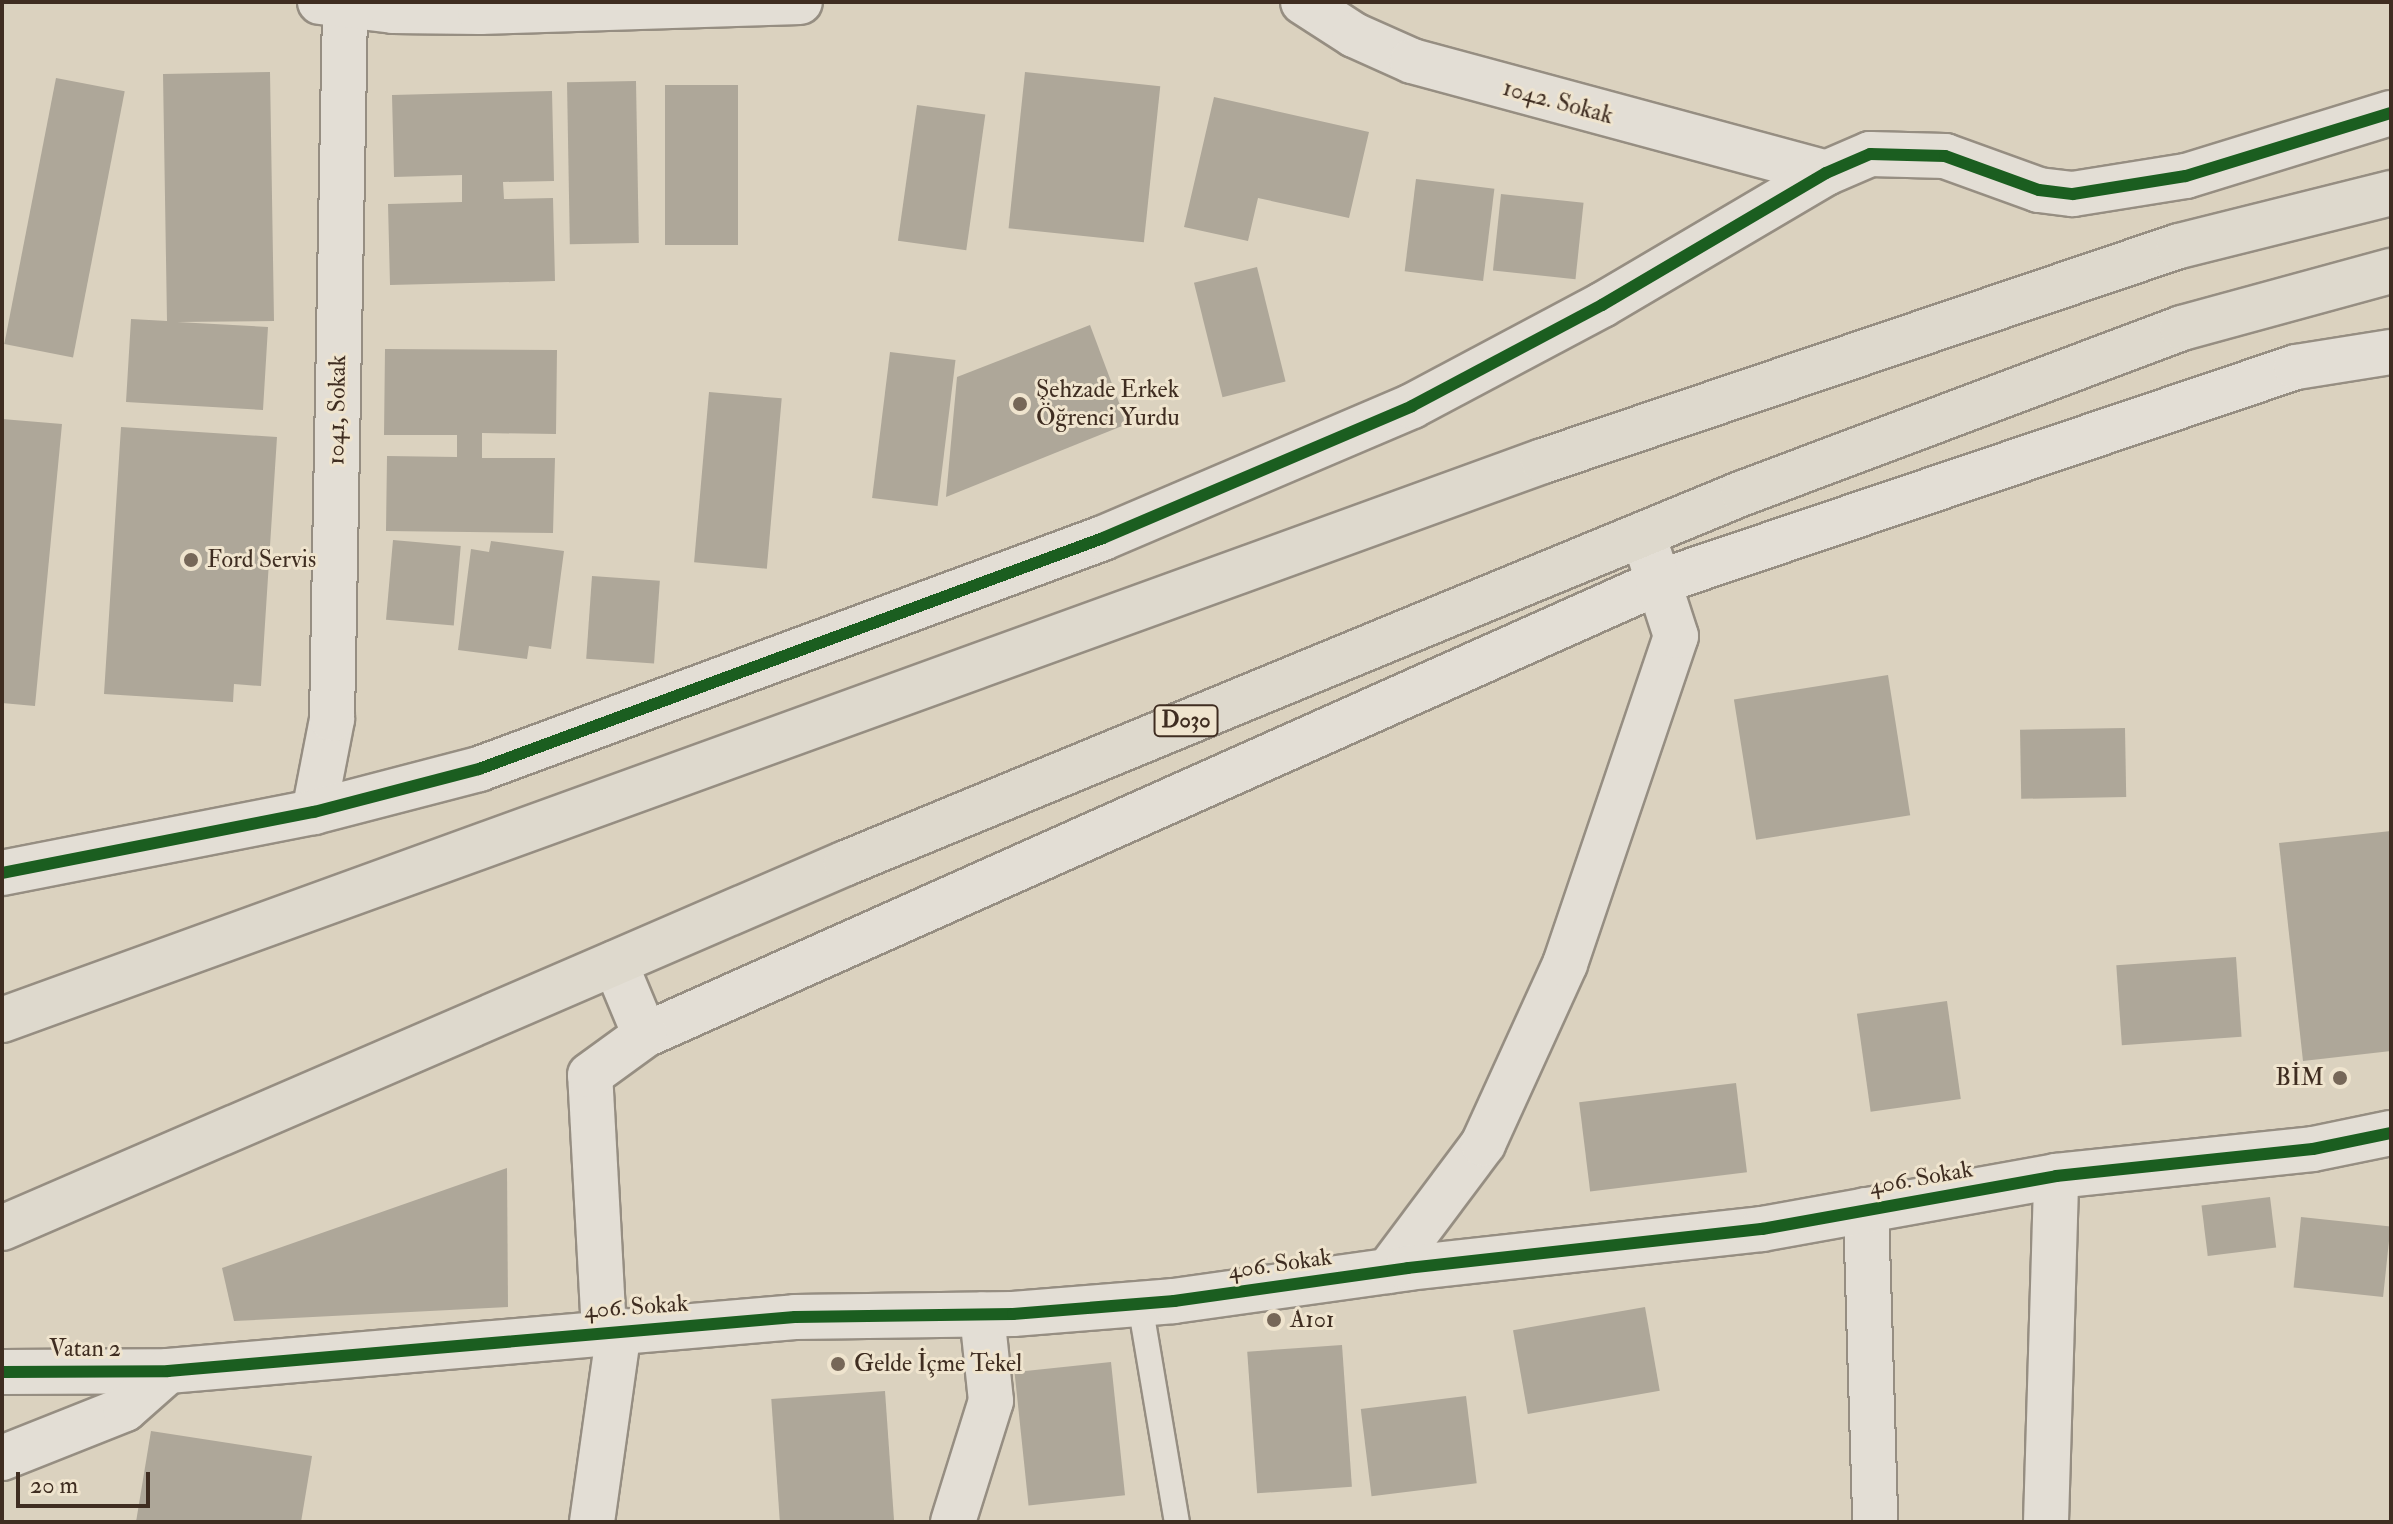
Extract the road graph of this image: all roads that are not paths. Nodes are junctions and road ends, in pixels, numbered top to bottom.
1 (800, 2) edge
2 (1303, 2) edge
3 (332, 4) edge
4 (2391, 113) edge
5 (1826, 173) junction
6 (2391, 193) edge
7 (2391, 271) edge
8 (2391, 352) edge
9 (1643, 534) junction
10 (1659, 582) junction
11 (314, 812) junction
12 (2, 873) edge
13 (615, 963) junction
14 (2, 1020) edge
15 (645, 1035) junction
16 (2391, 1133) edge
17 (2056, 1176) junction
18 (1866, 1210) junction
19 (2, 1228) edge
20 (1388, 1271) junction
21 (1140, 1304) junction
22 (982, 1314) junction
23 (611, 1330) junction
24 (168, 1371) junction
25 (2, 1372) edge
26 (2, 1458) edge
27 (592, 1522) edge
28 (953, 1522) edge
29 (1177, 1522) edge
30 (1875, 1522) edge
31 (2046, 1522) edge

1 - 3 street
2 - 5 street, 1042. Sokak
3 - 11 street, 1041, Sokak
4 - 5 street
5 - 11 street
6 - 14 highway
7 - 9 highway, D030
8 - 10 street
9 - 10 street
9 - 13 highway, D030
10 - 15 street
10 - 20 street
11 - 12 street
13 - 15 street
13 - 19 highway, D030
15 - 23 street
16 - 17 street, 406. Sokak
17 - 18 street, 406. Sokak
17 - 31 street
18 - 20 street, 406. Sokak
18 - 30 street
20 - 21 street, 406. Sokak
21 - 22 street, 406. Sokak
21 - 29 lane
22 - 23 street, 406. Sokak
22 - 28 street
23 - 24 street, 406. Sokak
23 - 27 street
24 - 25 street, Vatan 2
24 - 26 street

